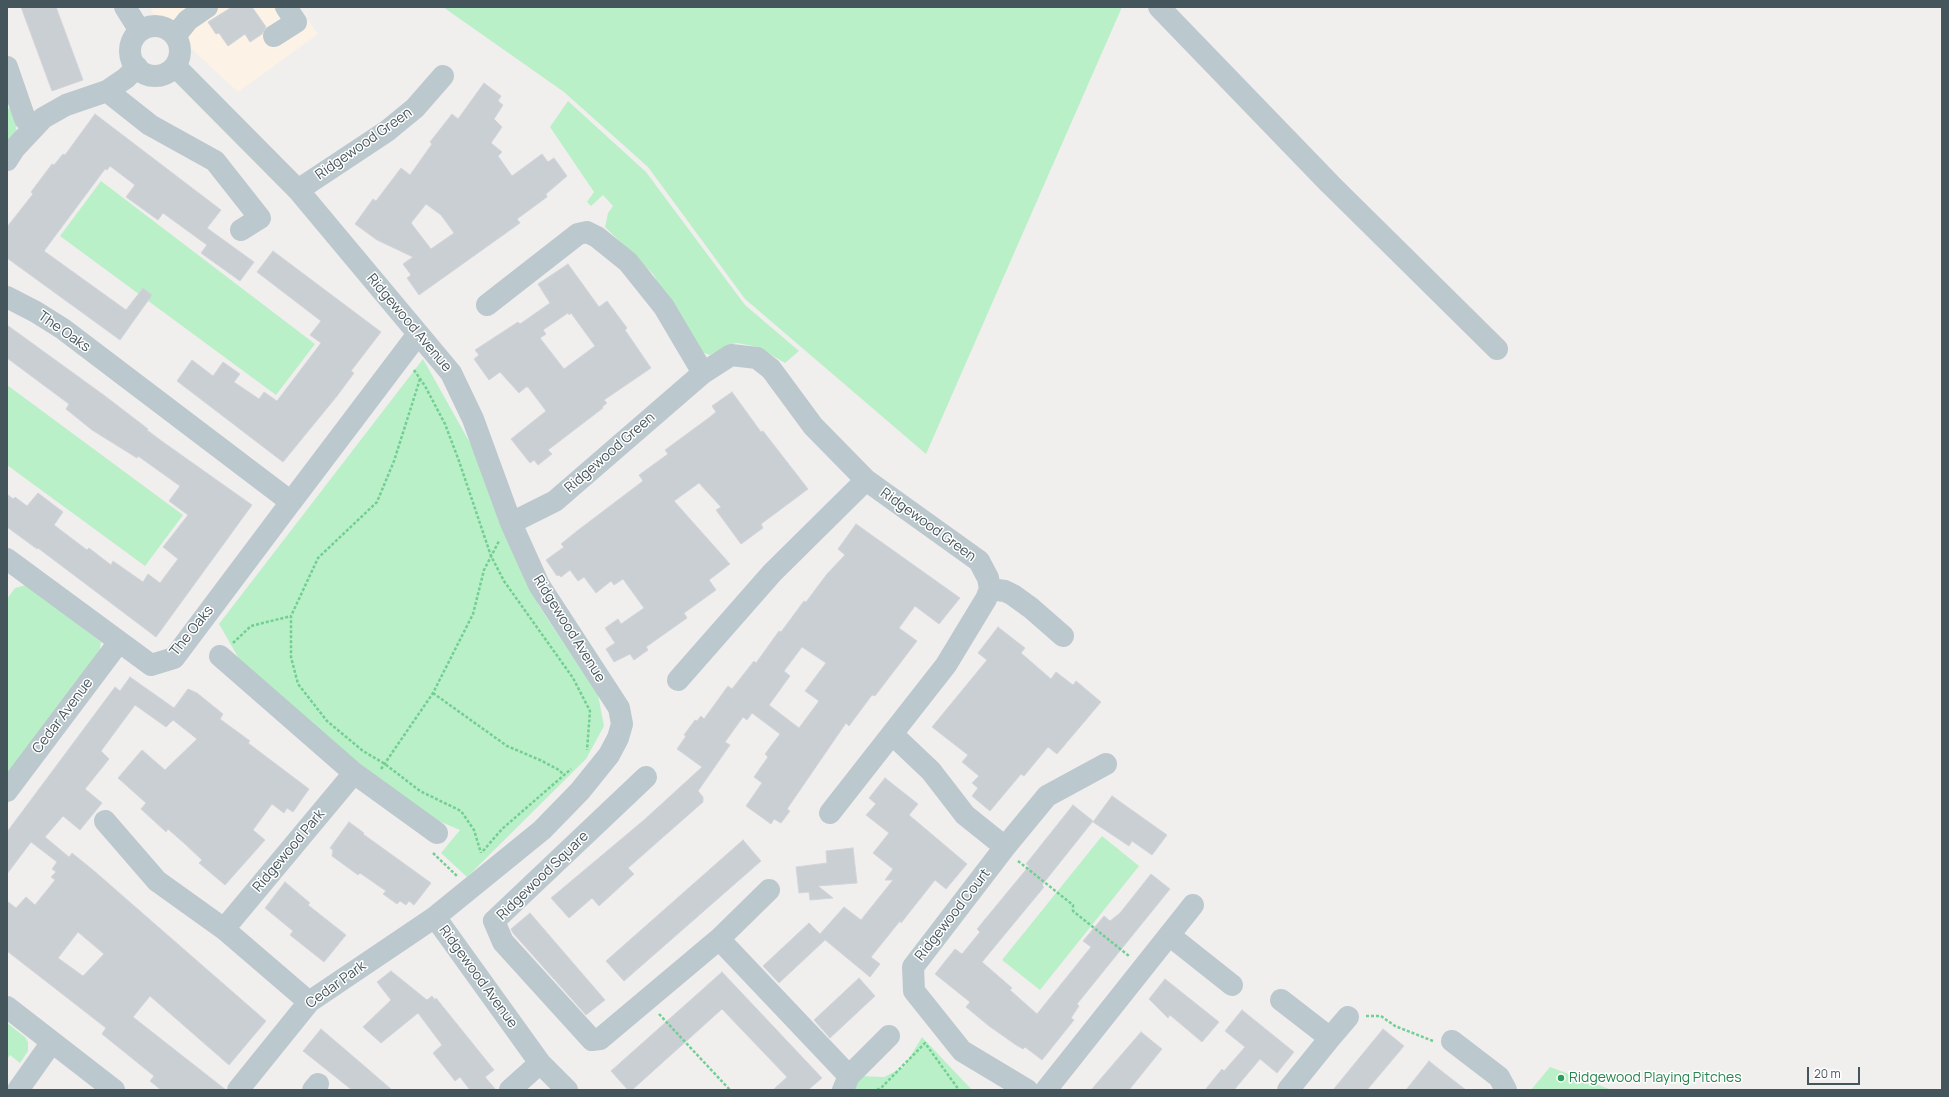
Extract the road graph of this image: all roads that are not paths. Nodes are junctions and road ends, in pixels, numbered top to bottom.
1 (125, 7) edge
2 (207, 7) edge
3 (286, 7) edge
4 (1159, 7) edge
5 (140, 31) junction
6 (175, 36) junction
7 (274, 36) dead end
8 (7, 66) edge
9 (175, 66) junction
10 (137, 67) junction
11 (443, 76) dead end
12 (107, 91) junction
13 (34, 127) junction
14 (7, 160) edge
15 (298, 190) junction
16 (241, 230) dead end
17 (7, 297) edge
18 (487, 305) dead end
19 (418, 334) junction
20 (1497, 349) dead end
21 (703, 373) junction
22 (866, 480) junction
23 (291, 502) junction
24 (511, 523) junction
25 (10, 568) edge
26 (990, 589) junction
27 (1063, 636) dead end
28 (119, 642) junction
29 (220, 656) road end
30 (678, 680) dead end
31 (892, 734) junction
32 (1106, 764) dead end
33 (646, 777) dead end
34 (362, 778) junction
35 (7, 791) edge
36 (830, 813) dead end
37 (105, 821) dead end
38 (437, 833) road end
39 (1004, 848) junction
40 (769, 890) dead end
41 (1193, 905) dead end
42 (435, 917) junction
43 (224, 929) junction
44 (1169, 935) junction
45 (719, 939) junction
46 (1232, 985) dead end
47 (1281, 1000) dead end
48 (309, 1002) junction
49 (7, 1007) edge
50 (1348, 1016) road end
51 (889, 1036) dead end
52 (1330, 1038) junction
53 (1452, 1041) road end
54 (52, 1042) junction
55 (540, 1062) junction
56 (846, 1083) edge
57 (18, 1090) edge
58 (114, 1090) edge
59 (238, 1090) edge
60 (510, 1090) edge
61 (567, 1090) edge
62 (1027, 1090) edge
63 (1046, 1090) edge
64 (1288, 1090) edge
65 (1506, 1090) edge

1 - 5 street
2 - 6 street
3 - 7 street
4 - 20 street
5 - 6 street
5 - 10 street
6 - 9 street
8 - 13 street
9 - 10 street
9 - 15 street, Ridgewood Avenue
10 - 12 street
11 - 15 street, Ridgewood Green
12 - 13 street
12 - 16 street
13 - 14 street
15 - 19 street, Ridgewood Avenue
17 - 23 street, The Oaks
18 - 21 street
19 - 23 street, The Oaks
19 - 24 street, Ridgewood Avenue
21 - 22 street, Ridgewood Green
21 - 24 street, Ridgewood Green
22 - 26 street, Ridgewood Green
22 - 30 street, Ridgewood Green
23 - 28 street, The Oaks
24 - 42 street, Ridgewood Avenue
25 - 28 street, The Oaks
26 - 27 street
26 - 31 street
28 - 35 street, Cedar Avenue
29 - 34 street
31 - 36 street
31 - 39 street
32 - 39 street, Ridgewood Court
33 - 45 street, Ridgewood Square
34 - 38 street
34 - 43 street, Ridgewood Park
37 - 43 street
39 - 62 street, Ridgewood Court
40 - 45 street, Ridgewood Square
41 - 44 street
42 - 48 street, Cedar Park
42 - 55 street, Ridgewood Avenue
43 - 48 street
44 - 46 street
44 - 63 street
45 - 56 street
47 - 52 street
48 - 59 street, Cedar Park
49 - 54 street
50 - 52 street
51 - 56 street
52 - 64 street
53 - 65 street
54 - 57 street
54 - 58 street
55 - 60 street
55 - 61 street, Ridgewood Avenue

